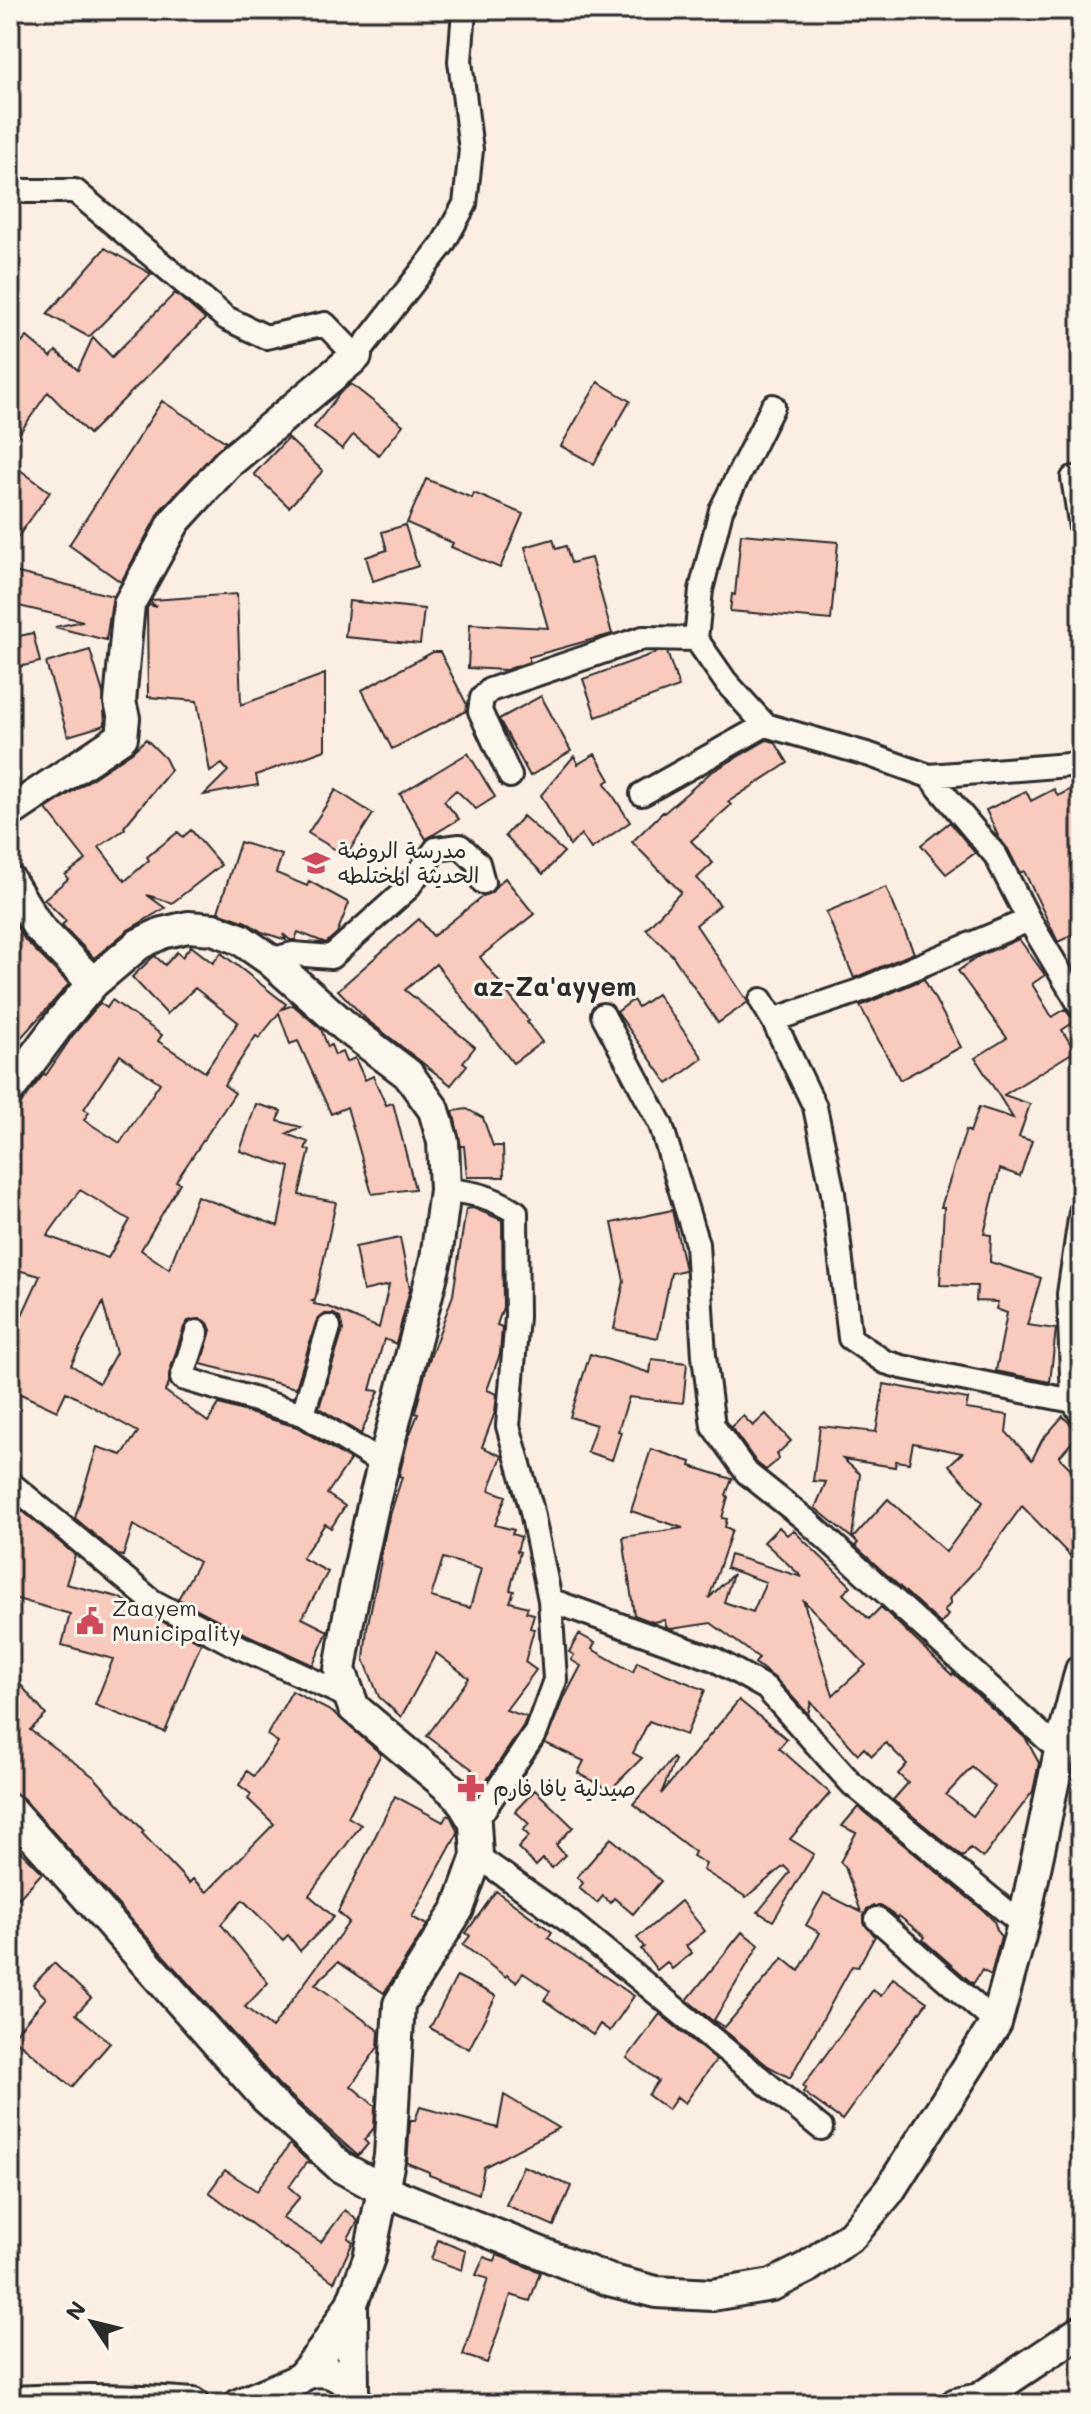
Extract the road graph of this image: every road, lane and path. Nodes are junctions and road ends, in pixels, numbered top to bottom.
1 (464, 10) edge
2 (10, 191) edge
3 (356, 356) junction
4 (773, 406) dead end
5 (1073, 478) dead end
6 (1081, 528) edge
7 (696, 639) junction
8 (765, 725) junction
9 (1081, 764) edge
10 (510, 776) dead end
11 (929, 776) junction
12 (642, 794) dead end
13 (10, 812) edge
14 (10, 881) edge
15 (483, 882) dead end
16 (1029, 920) junction
17 (270, 960) junction
18 (93, 983) junction
19 (761, 1000) dead end
20 (1081, 1007) edge
21 (603, 1015) dead end
22 (773, 1020) junction
23 (10, 1089) edge
24 (445, 1190) junction
25 (1081, 1212) edge
26 (329, 1327) dead end
27 (197, 1332) dead end
28 (1077, 1408) edge
29 (303, 1414) junction
30 (385, 1465) junction
31 (10, 1483) edge
32 (550, 1600) junction
33 (1081, 1670) edge
34 (351, 1698) junction
35 (1060, 1751) junction
36 (10, 1810) edge
37 (475, 1823) junction
38 (477, 1856) junction
39 (877, 1919) dead end
40 (1023, 1925) junction
41 (996, 2023) junction
42 (821, 2128) dead end
43 (383, 2190) junction
44 (352, 2303) junction
45 (1081, 2331) edge
46 (293, 2387) edge
47 (357, 2400) edge
48 (10, 2402) edge
49 (193, 2404) edge
50 (240, 2404) edge
51 (956, 2404) edge

1 - 3 street
2 - 3 street
3 - 13 street
4 - 7 street
5 - 6 street
7 - 8 street
7 - 10 street
8 - 11 street
8 - 12 street
9 - 11 street
11 - 16 street
14 - 18 street
15 - 17 street
16 - 20 street
16 - 22 street
17 - 18 street
17 - 24 street
18 - 23 street
19 - 22 street
21 - 35 street
22 - 28 street
24 - 30 street
24 - 32 street
25 - 28 street
26 - 29 street
27 - 29 street
29 - 30 street
30 - 34 street
31 - 34 street
32 - 37 street
32 - 40 street
33 - 35 street
34 - 37 street
35 - 40 street
36 - 43 street
37 - 38 street
38 - 42 street
38 - 43 street
39 - 41 street
40 - 41 street
41 - 43 street
43 - 44 street
44 - 46 street
44 - 47 street
45 - 51 street
46 - 47 street
46 - 50 street
48 - 49 street

